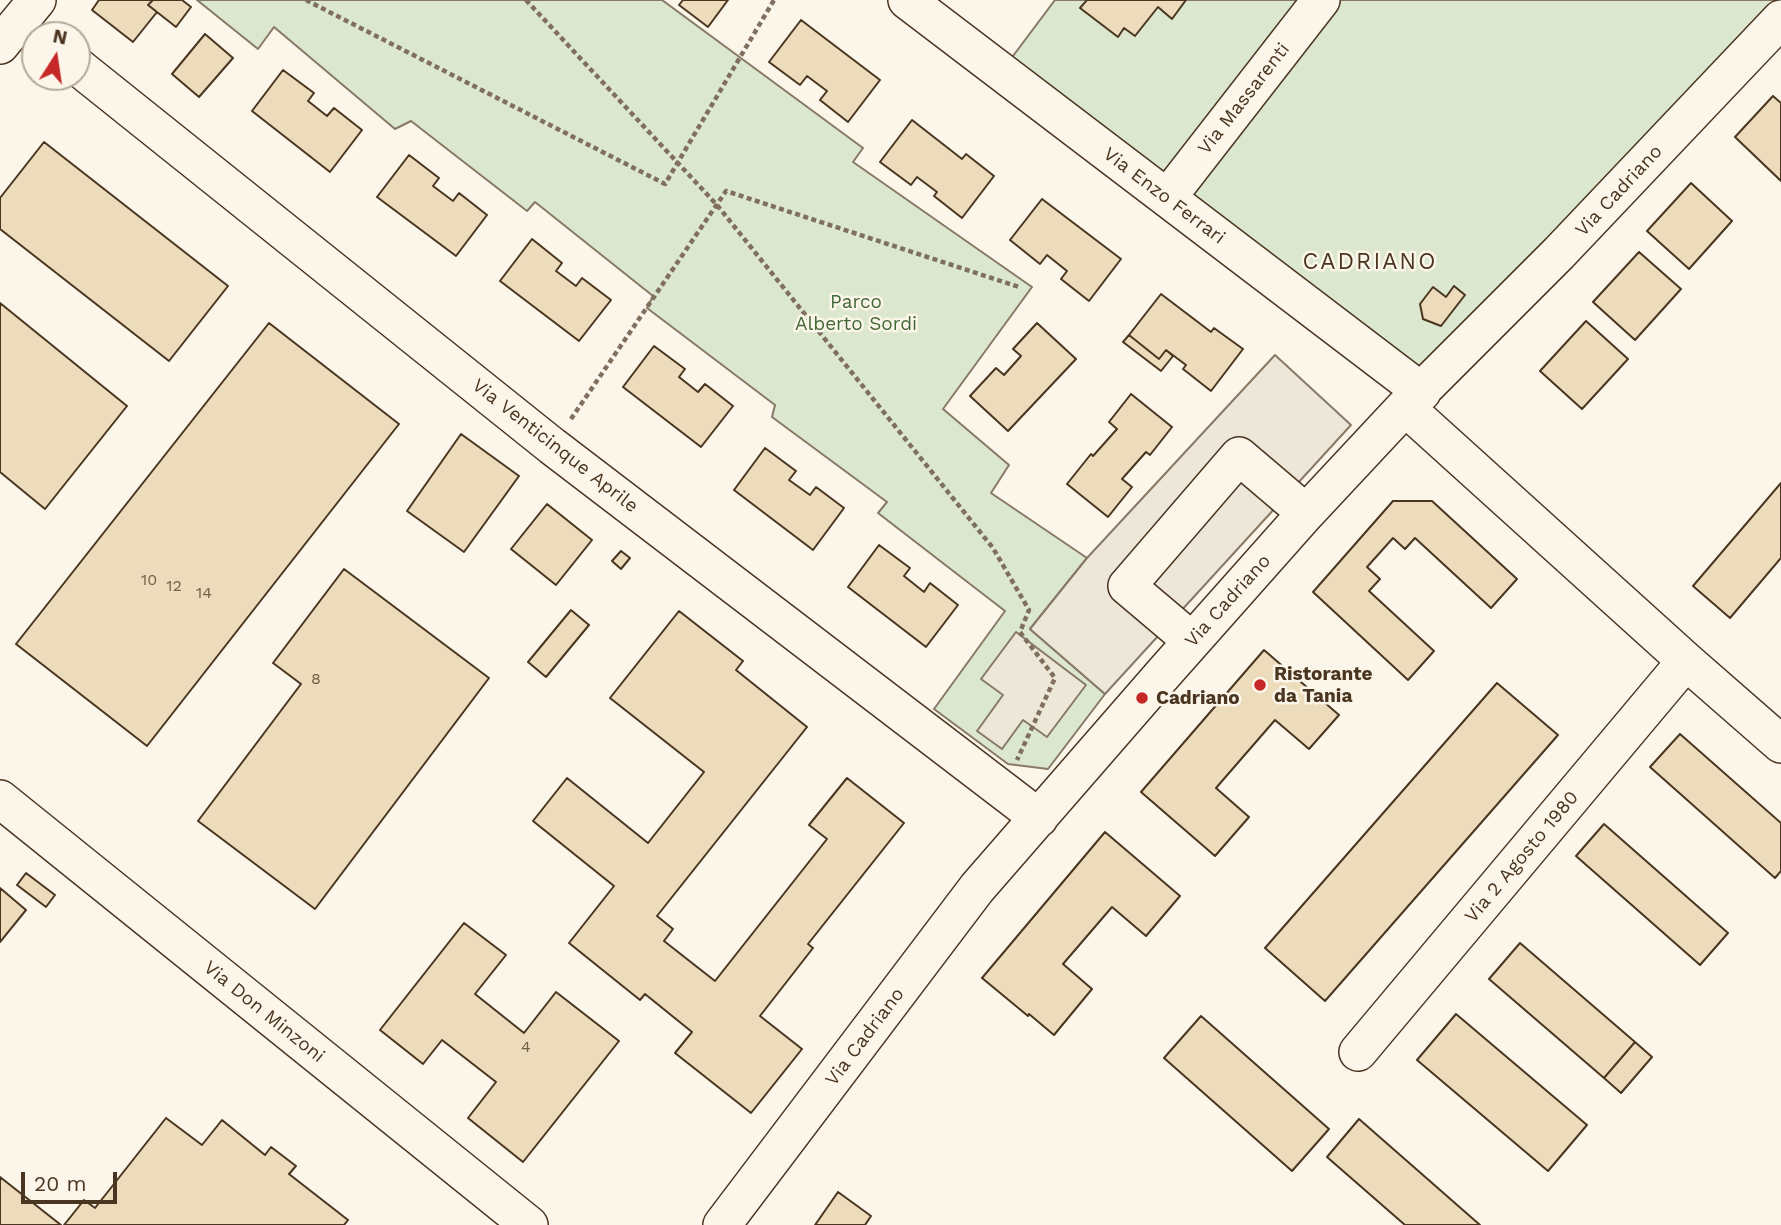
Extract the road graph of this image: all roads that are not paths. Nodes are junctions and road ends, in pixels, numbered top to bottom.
1 (907, 0) edge
2 (1321, 0) edge
3 (1781, 19) edge
4 (91, 77) edge
5 (1167, 198) junction
6 (1413, 399) junction
7 (1306, 513) junction
8 (1192, 642) junction
9 (1686, 662) junction
10 (1781, 744) edge
11 (0, 799) edge
12 (1039, 818) junction
13 (1359, 1052) dead end
14 (528, 1225) edge
15 (722, 1225) edge

1 - 5 street, Via Enzo Ferrari
2 - 5 street, Via Massarenti
3 - 6 street, Via Cadriano
4 - 12 street, Via Venticinque Aprile
5 - 6 street, Via Enzo Ferrari
6 - 7 street, Via Cadriano
6 - 9 street
7 - 8 street, Via Cadriano
7 - 8 street
8 - 12 street, Via Cadriano
9 - 10 street
9 - 13 street, Via 2 Agosto 1980
11 - 14 street, Via Don Minzoni
12 - 15 street, Via Cadriano

